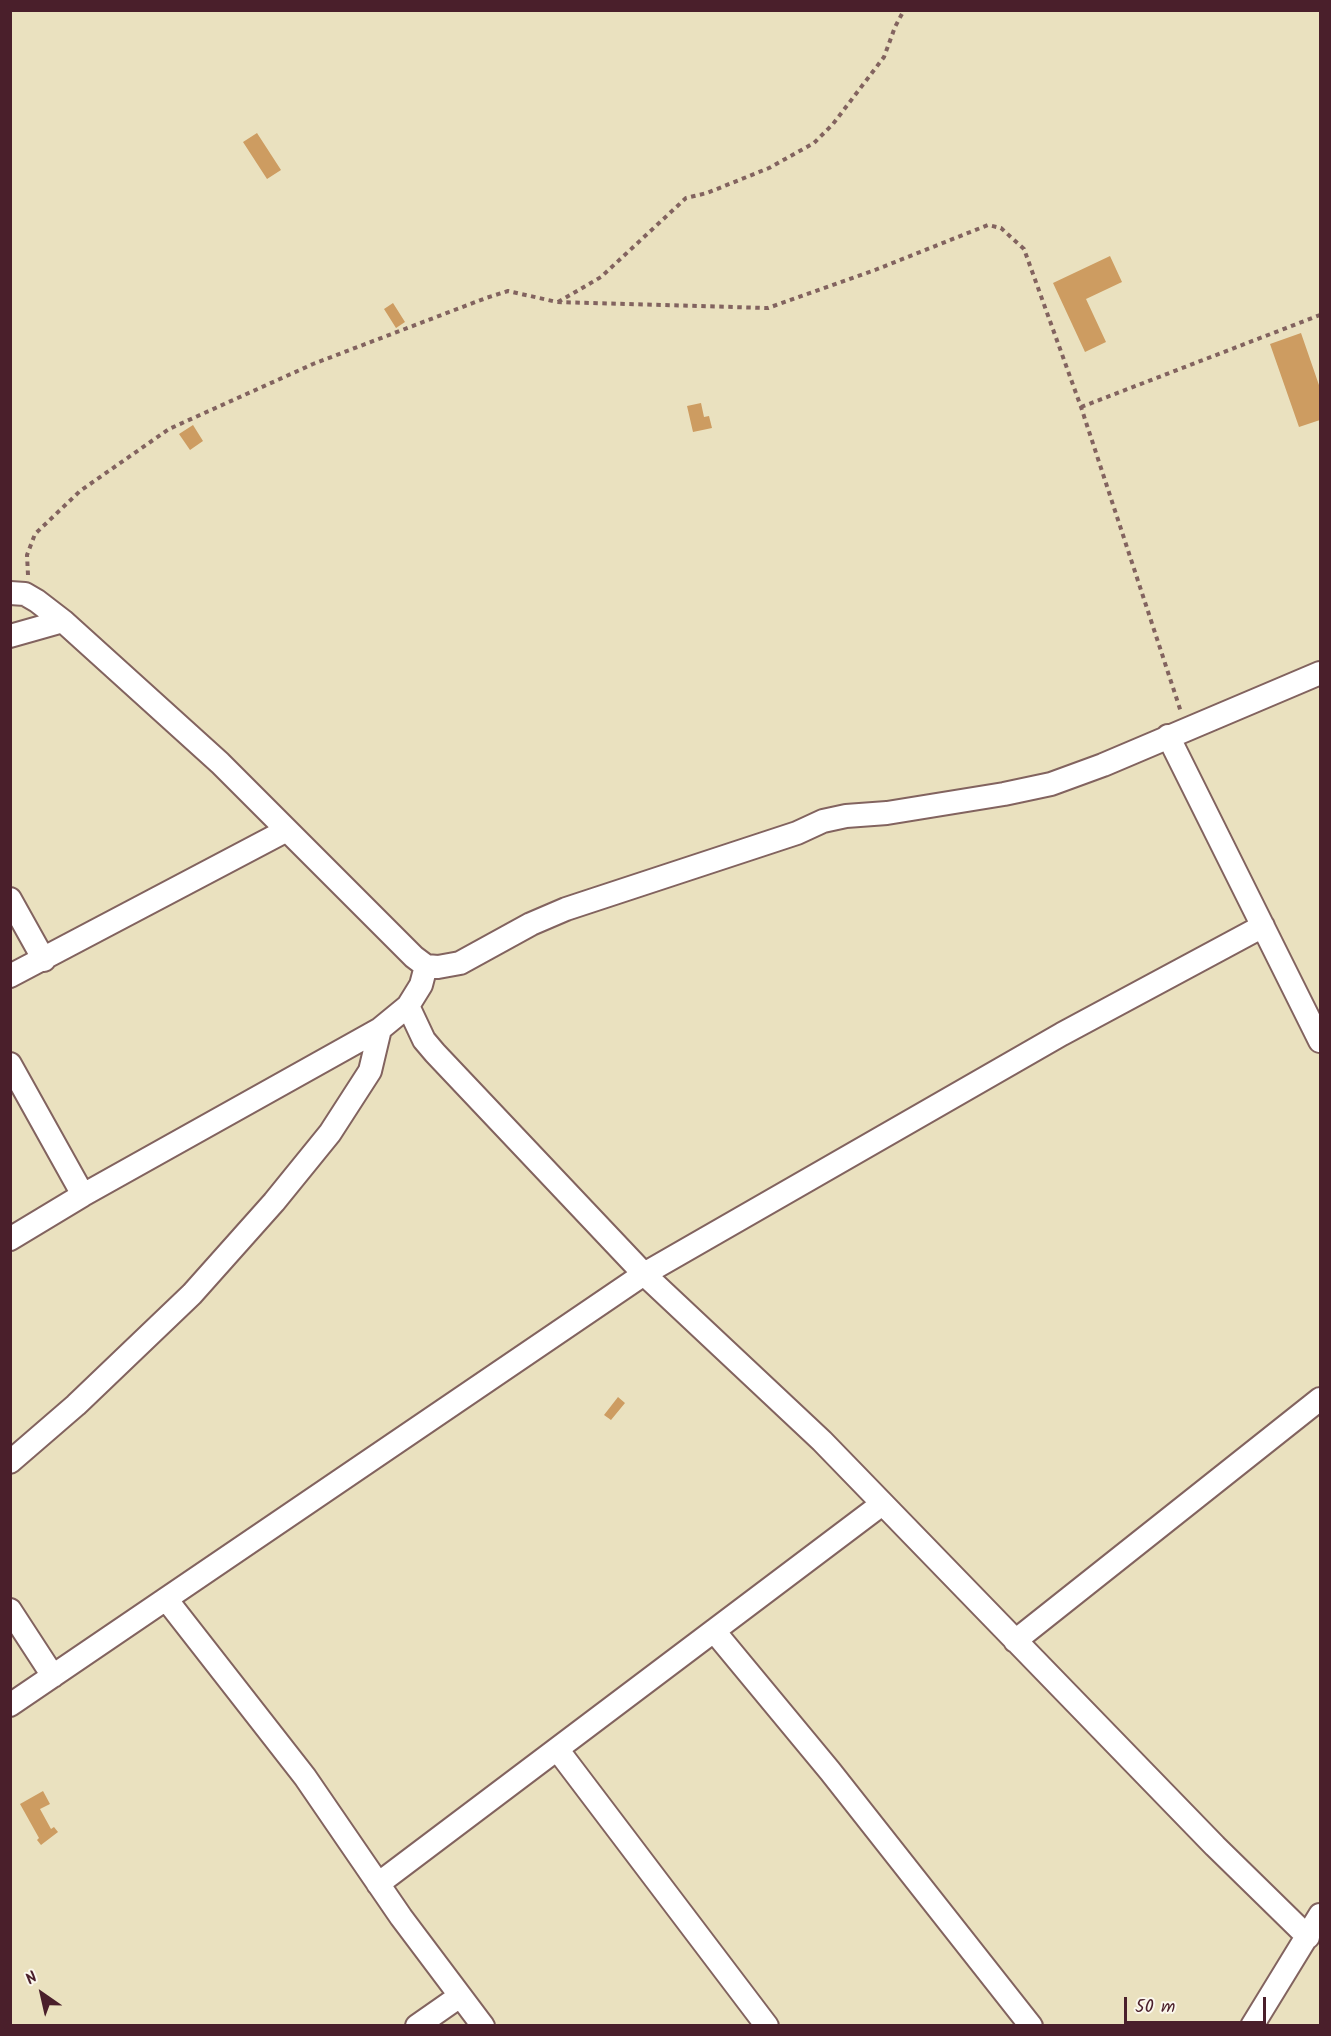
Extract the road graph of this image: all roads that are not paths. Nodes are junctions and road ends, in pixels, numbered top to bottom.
1 (10, 594) edge
2 (63, 621) junction
3 (10, 636) edge
4 (1320, 673) edge
5 (1177, 732) junction
6 (287, 830) junction
7 (10, 899) edge
8 (1263, 926) junction
9 (44, 960) junction
10 (426, 966) junction
11 (10, 976) edge
12 (408, 1006) junction
13 (380, 1029) junction
14 (1320, 1041) edge
15 (10, 1064) edge
16 (84, 1195) junction
17 (10, 1239) edge
18 (644, 1274) junction
19 (1320, 1399) edge
20 (10, 1462) edge
21 (882, 1504) junction
22 (166, 1599) junction
23 (10, 1610) edge
24 (714, 1631) junction
25 (1015, 1641) junction
26 (53, 1676) junction
27 (10, 1705) edge
28 (557, 1749) junction
29 (378, 1884) junction
30 (1320, 1915) edge
31 (1308, 1937) junction
32 (460, 1996) junction
33 (417, 2025) edge
34 (483, 2025) edge
35 (767, 2025) edge
36 (1031, 2025) edge
37 (1252, 2025) edge

1 - 2 street
2 - 3 street
2 - 6 street
4 - 5 street
5 - 8 street
5 - 10 street
6 - 9 street
6 - 10 street
7 - 9 street
8 - 14 street
8 - 18 street
9 - 11 street
10 - 12 street
12 - 13 street
12 - 18 street
13 - 16 street
13 - 20 street
15 - 16 street
16 - 17 street
18 - 21 street
18 - 22 street
19 - 25 street
21 - 24 street
21 - 25 street
22 - 26 street
22 - 29 street
23 - 26 street
24 - 28 street
24 - 36 street
25 - 31 street
26 - 27 street
28 - 29 street
28 - 35 street
29 - 32 street
30 - 31 street
31 - 37 street
32 - 33 street
32 - 34 street

